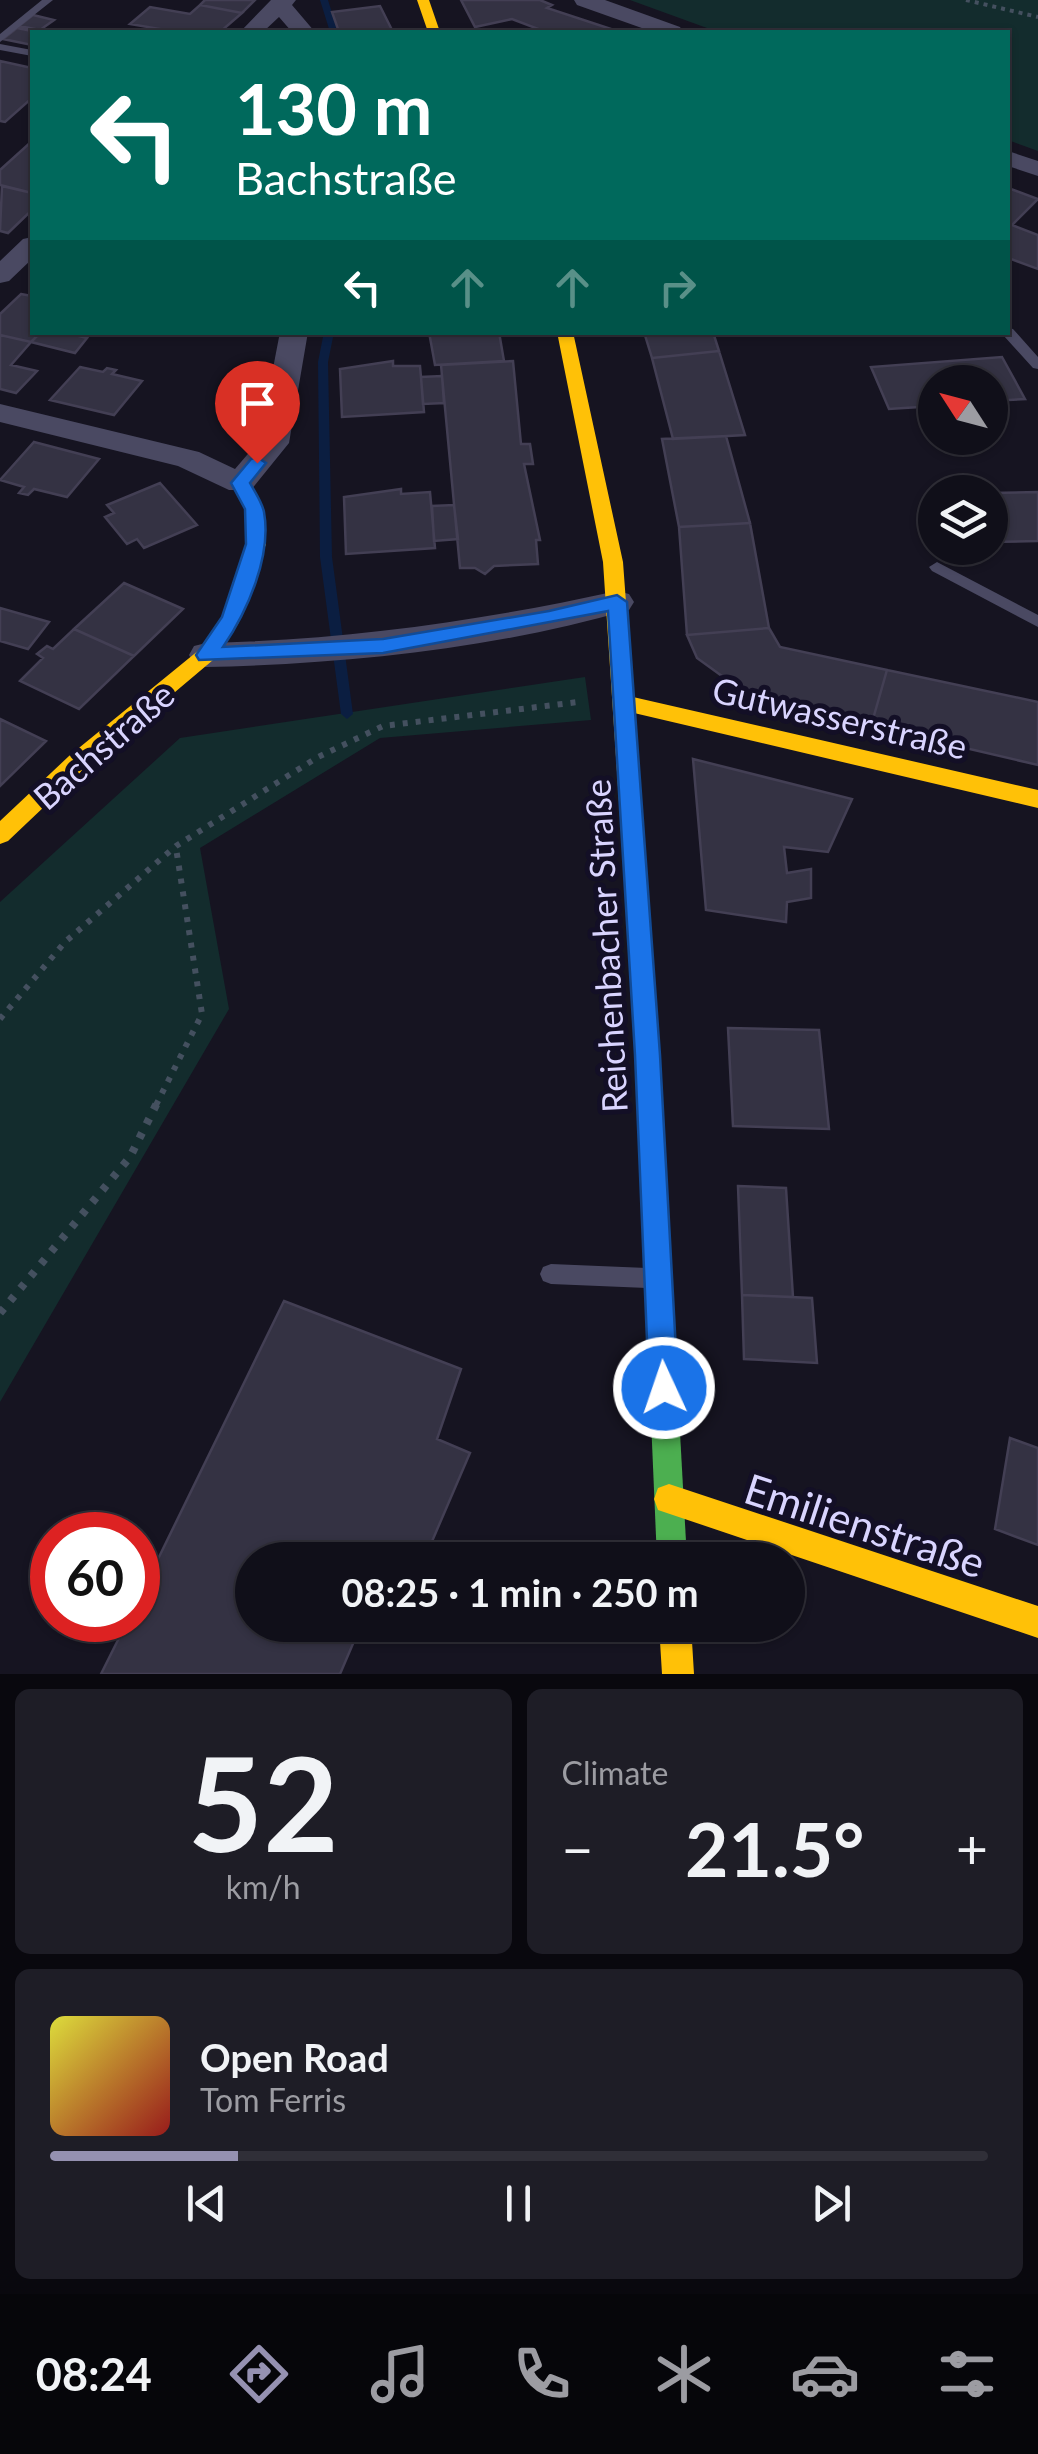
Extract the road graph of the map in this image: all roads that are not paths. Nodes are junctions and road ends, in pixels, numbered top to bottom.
1 (48, 0) edge
2 (423, 0) edge
3 (584, 0) edge
4 (282, 2) edge
5 (253, 30) edge
6 (303, 30) edge
7 (433, 30) edge
8 (666, 30) edge
9 (0, 38) edge
10 (0, 47) edge
11 (30, 52) edge
12 (1010, 159) edge
13 (1038, 169) edge
14 (30, 246) edge
15 (0, 275) edge
16 (1010, 334) edge
17 (293, 335) edge
18 (566, 335) edge
19 (1038, 365) edge
20 (0, 412) edge
21 (240, 483) junction
22 (937, 566) dead end
23 (617, 602) junction
24 (1038, 622) edge
25 (206, 655) junction
26 (626, 704) junction
27 (1038, 799) edge
28 (0, 835) edge
29 (551, 1274) dead end
30 (658, 1278) junction
31 (669, 1499) junction
32 (671, 1542) edge
33 (1038, 1622) edge
34 (676, 1642) edge
35 (678, 1674) edge

1 - 9 lane
2 - 7 main road
3 - 8 street
4 - 5 street
4 - 6 street
10 - 11 lane
12 - 13 street
14 - 15 street
16 - 19 lane
17 - 21 street
18 - 23 main road, Reichenbacher Straße
20 - 21 street
21 - 25 main road, Bachstraße
22 - 24 lane
23 - 25 street, Bachstraße
23 - 26 main road, Reichenbacher Straße
25 - 28 main road, Bachstraße
26 - 27 main road, Gutwasserstraße
26 - 30 main road, Reichenbacher Straße
29 - 30 lane
30 - 31 main road, Reichenbacher Straße
31 - 32 main road, Reichenbacher Straße
31 - 33 main road, Emilienstraße
34 - 35 main road

